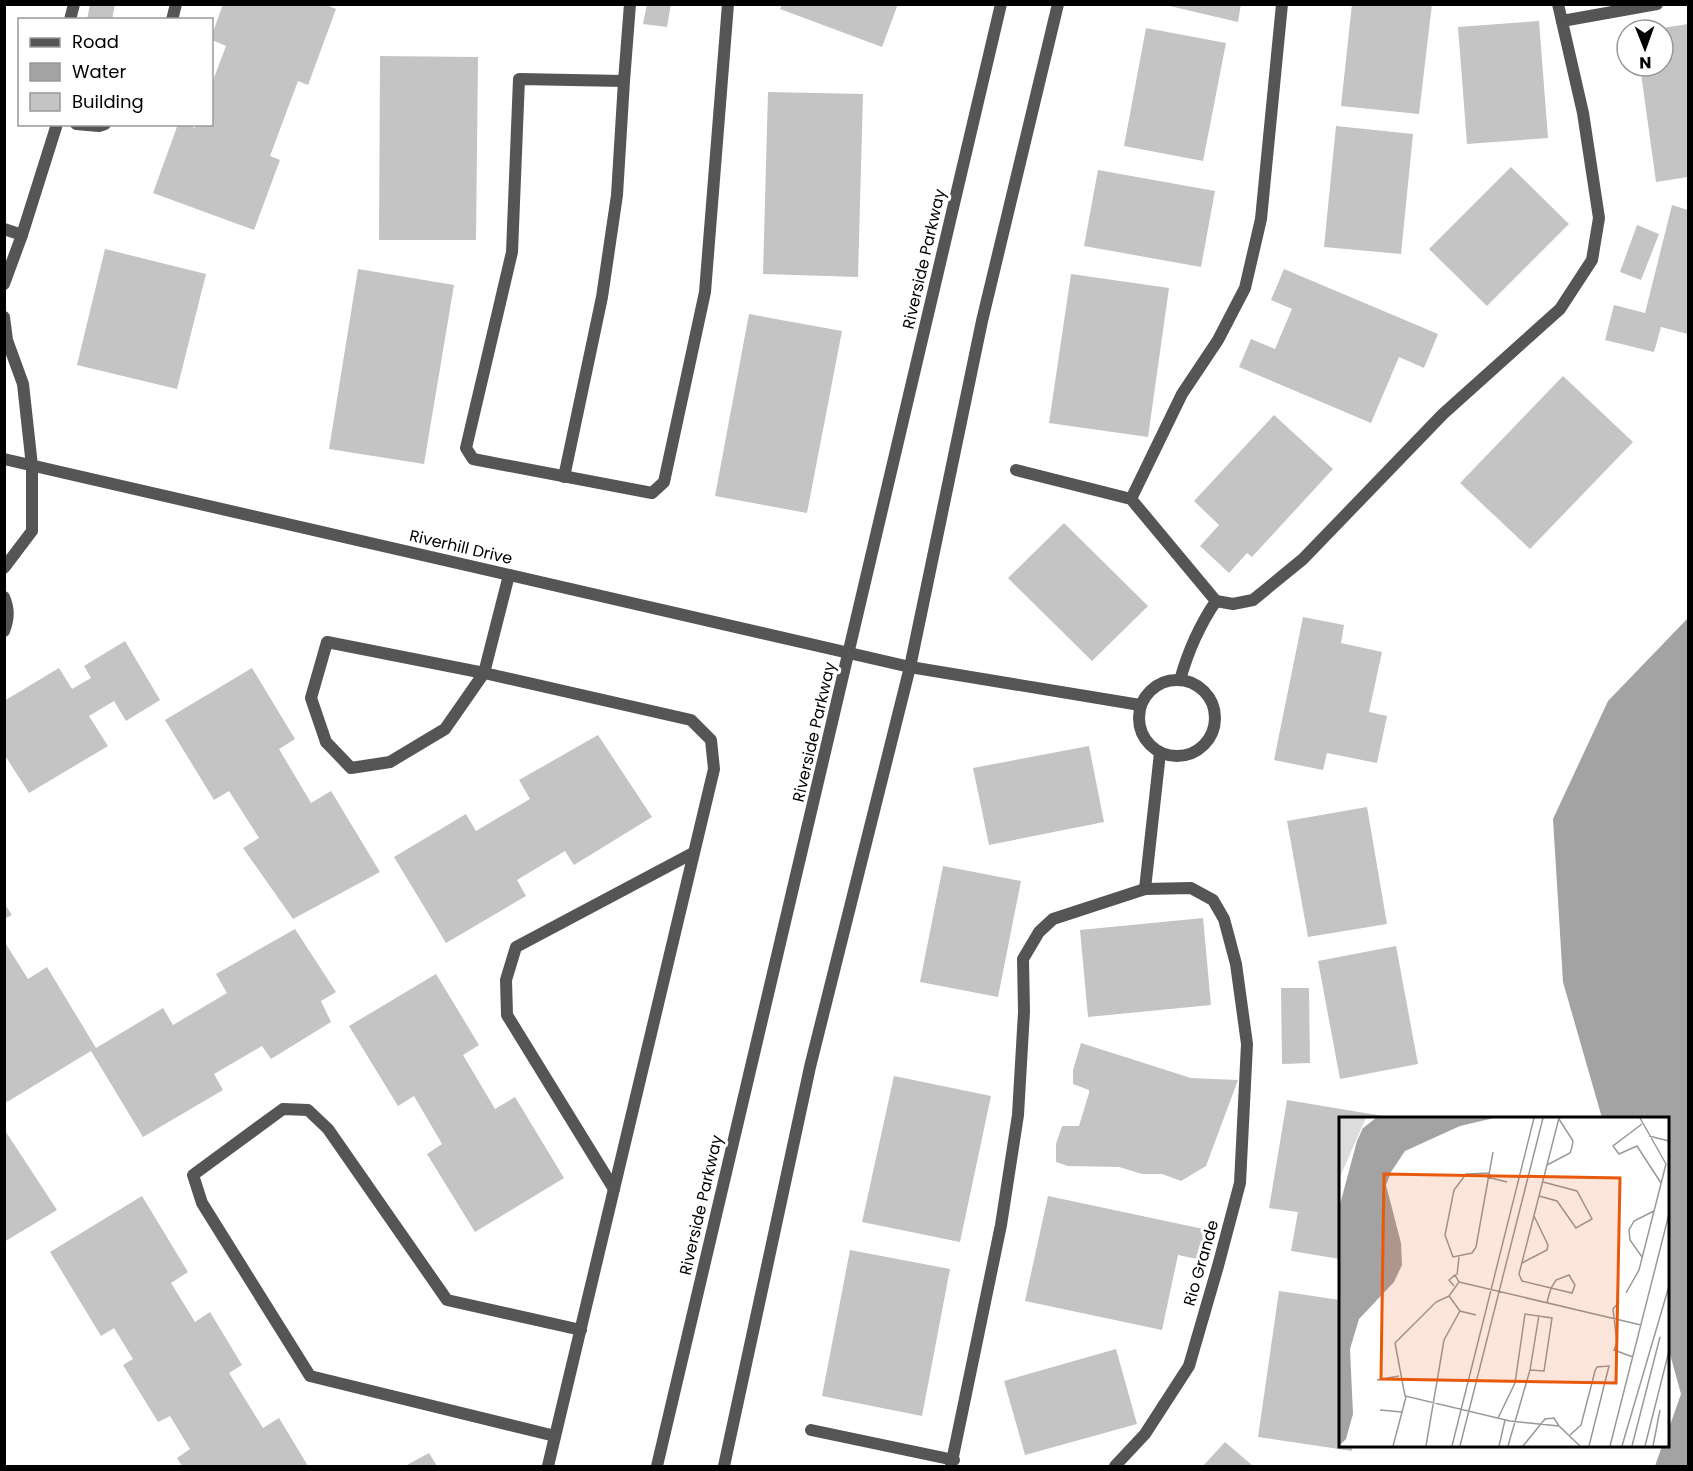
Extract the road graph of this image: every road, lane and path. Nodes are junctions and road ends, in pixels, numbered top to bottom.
1 (630, 4) edge
2 (728, 4) edge
3 (1001, 4) edge
4 (1058, 4) edge
5 (1282, 4) edge
6 (1558, 4) edge
7 (1657, 4) edge
8 (1562, 21) junction
9 (624, 81) junction
10 (56, 126) edge
11 (4, 229) edge
12 (22, 235) junction
13 (4, 284) edge
14 (4, 317) edge
15 (4, 459) edge
16 (32, 466) junction
17 (1016, 470) dead end
18 (564, 477) junction
19 (1131, 499) junction
20 (4, 568) edge
21 (509, 575) junction
22 (4, 597) edge
23 (1216, 601) junction
24 (4, 630) edge
25 (849, 652) junction
26 (910, 667) junction
27 (484, 672) junction
28 (1180, 680) junction
29 (1140, 705) junction
30 (1160, 753) junction
31 (693, 853) junction
32 (1145, 889) junction
33 (614, 1189) junction
34 (581, 1330) junction
35 (811, 1430) dead end
36 (555, 1436) junction
37 (952, 1463) edge
38 (548, 1467) edge
39 (657, 1467) edge
40 (724, 1467) edge
41 (1115, 1467) edge

1 - 9 street
2 - 18 street
3 - 25 street, Riverside Parkway
4 - 26 street
5 - 19 street
6 - 8 street
7 - 8 street
8 - 23 street
9 - 18 street
9 - 18 street
10 - 12 street
11 - 12 street
12 - 13 street
14 - 16 street
15 - 16 street, Riverhill Drive
16 - 20 street
16 - 21 street, Riverhill Drive
17 - 19 street
19 - 23 street
21 - 25 street, Riverhill Drive
21 - 27 street
22 - 24 street
23 - 28 street
25 - 26 street, Riverhill Drive
25 - 39 street, Riverside Parkway
26 - 29 street, Riverhill Drive
26 - 40 street
27 - 27 street
27 - 31 street
28 - 29 street
28 - 30 street
29 - 30 street
30 - 32 street
31 - 33 street
31 - 33 street
32 - 37 street, Rio Grande
32 - 41 street, Rio Grande
33 - 34 street
34 - 36 street
34 - 36 street
35 - 37 street
36 - 38 street

